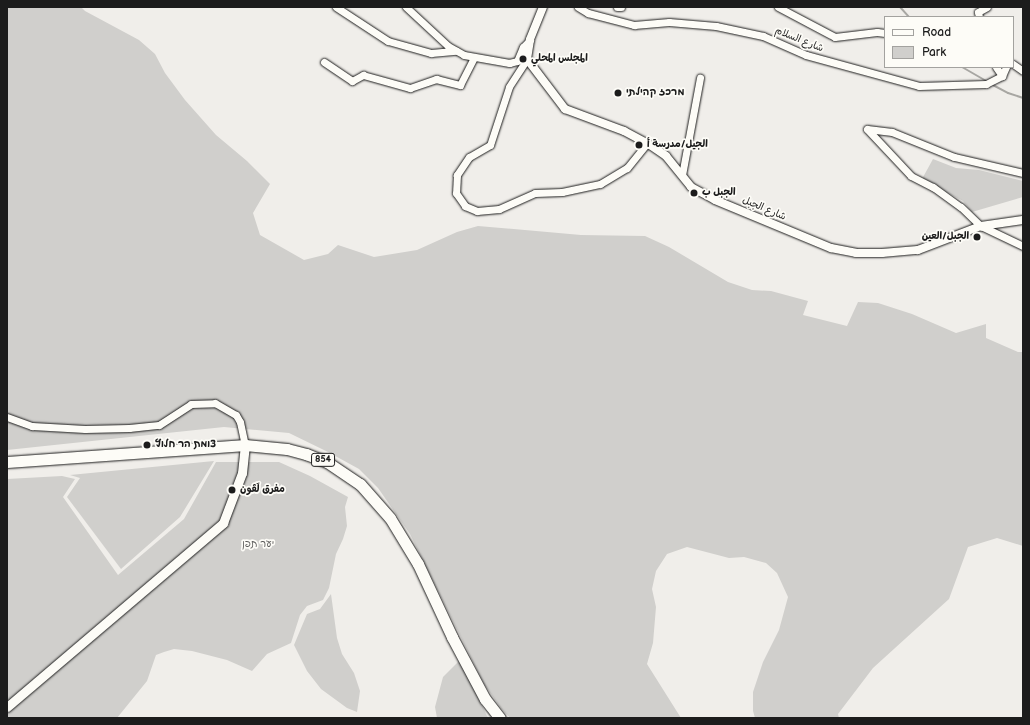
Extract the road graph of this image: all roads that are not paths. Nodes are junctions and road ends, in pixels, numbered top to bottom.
1 (336, 7) edge
2 (406, 7) edge
3 (544, 7) edge
4 (578, 7) edge
5 (617, 7) edge
6 (621, 7) edge
7 (778, 7) edge
8 (987, 7) edge
9 (979, 16) edge
10 (884, 33) edge
11 (530, 40) junction
12 (456, 51) junction
13 (474, 58) junction
14 (527, 59) junction
15 (324, 62) dead end
16 (1014, 65) edge
17 (997, 68) edge
18 (1006, 68) edge
19 (1023, 71) edge
20 (1002, 76) junction
21 (700, 78) dead end
22 (647, 143) junction
23 (1023, 174) edge
24 (682, 175) junction
25 (1023, 220) edge
26 (981, 226) junction
27 (1023, 246) edge
28 (7, 417) edge
29 (245, 445) junction
30 (7, 462) edge
31 (7, 706) edge
32 (500, 718) edge

1 - 12 street
2 - 12 street
3 - 11 street
4 - 20 street, شارع السلام
5 - 6 street
7 - 10 street
8 - 9 street
11 - 13 street
11 - 14 street
12 - 13 street
13 - 15 street
14 - 22 street, شارع الجبل
14 - 22 street
16 - 19 street
17 - 20 street
18 - 20 street
21 - 24 street
22 - 24 street, شارع الجبل
23 - 26 street
24 - 26 street, شارع الجبل
25 - 26 street, شارع الجبل
26 - 27 street
28 - 29 street
29 - 30 main road, 854
29 - 31 main road
29 - 32 main road, 854

